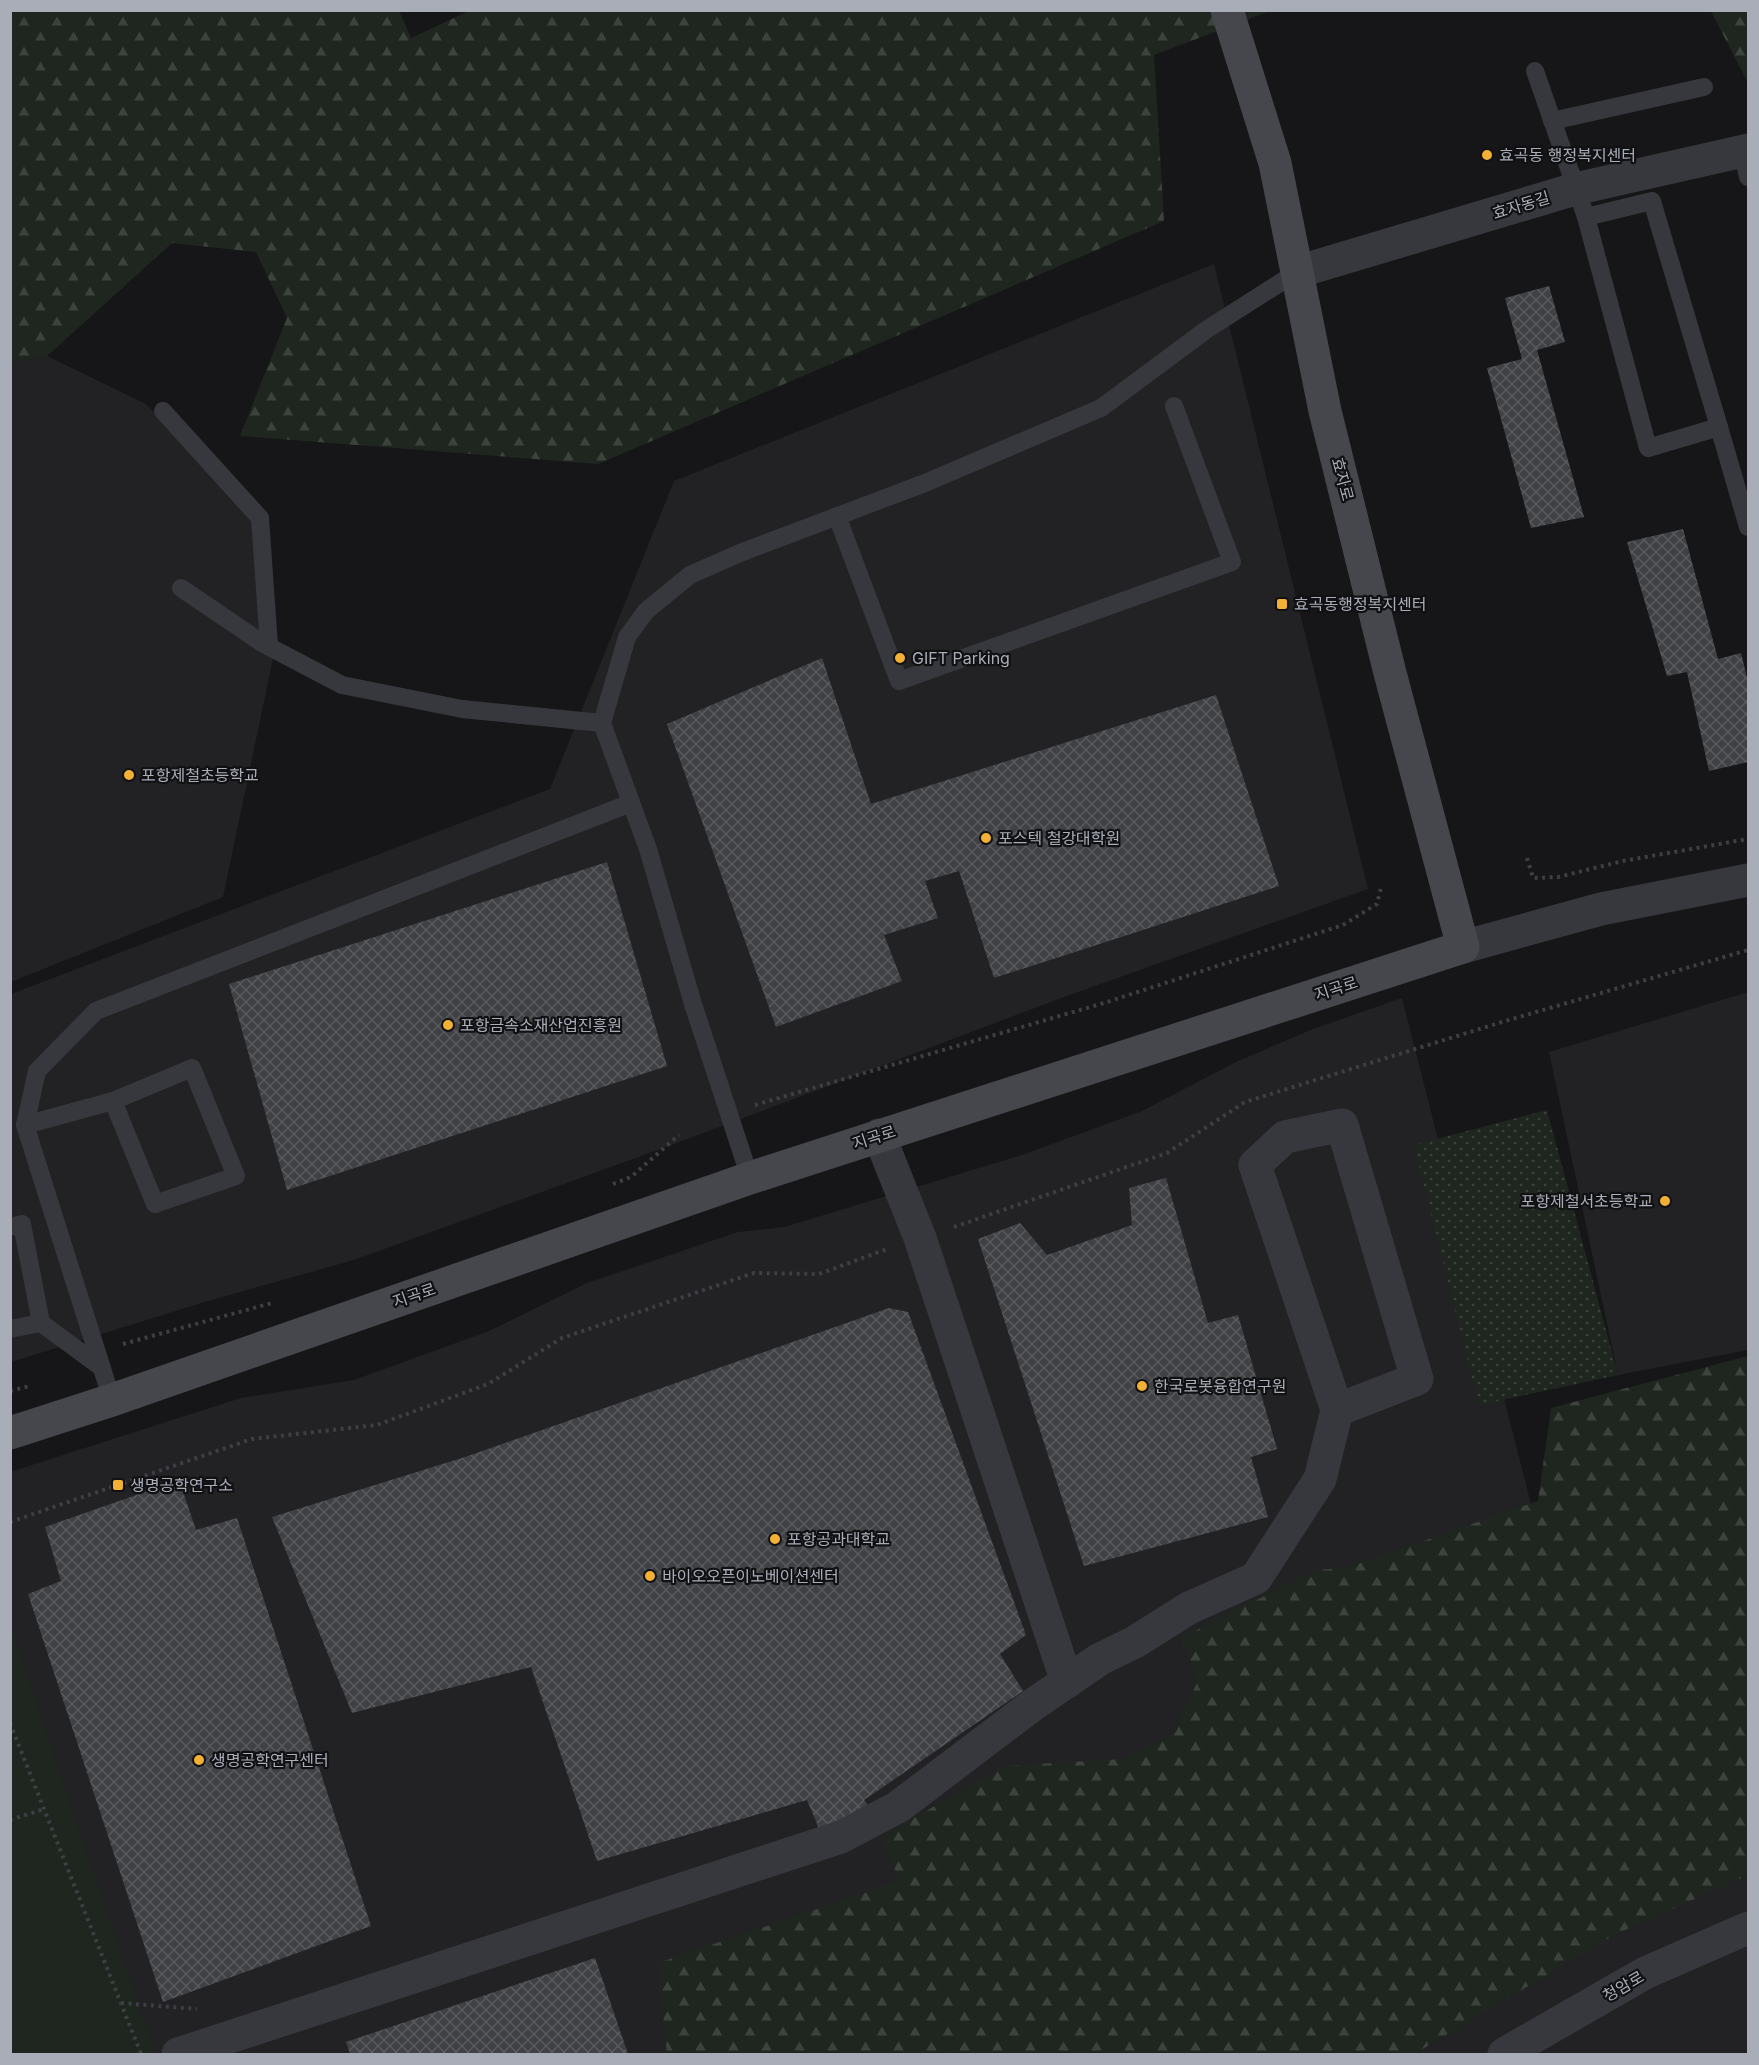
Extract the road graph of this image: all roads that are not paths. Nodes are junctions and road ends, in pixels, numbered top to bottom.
1 (1227, 10) edge
2 (1535, 71) dead end
3 (1704, 87) dead end
4 (1552, 121) junction
5 (1746, 159) edge
6 (1580, 203) junction
7 (1297, 272) junction
8 (1174, 406) dead end
9 (163, 411) dead end
10 (1719, 427) junction
11 (837, 516) junction
12 (1749, 527) edge
13 (181, 588) dead end
14 (269, 646) junction
15 (602, 723) junction
16 (631, 803) junction
17 (1749, 880) edge
18 (1463, 947) junction
19 (113, 1101) junction
20 (25, 1125) junction
21 (879, 1135) junction
22 (750, 1178) junction
23 (10, 1227) edge
24 (41, 1323) junction
25 (10, 1329) edge
26 (101, 1367) junction
27 (112, 1400) junction
28 (1337, 1410) junction
29 (10, 1432) edge
30 (1067, 1682) junction
31 (1749, 1929) edge
32 (178, 2055) edge
33 (1504, 2055) edge

1 - 7 street, 효자로
2 - 4 lane
3 - 4 lane
4 - 6 lane
5 - 6 street, 효자동길
6 - 7 street, 효자동길
6 - 10 lane
6 - 10 lane
7 - 11 lane
7 - 18 street, 효자로
8 - 11 lane
9 - 14 lane
10 - 12 lane
11 - 15 lane
13 - 14 lane
14 - 15 lane
15 - 16 lane
16 - 20 lane
16 - 22 lane
17 - 18 street, 지곡로
18 - 21 street, 지곡로
19 - 19 lane
19 - 20 lane
20 - 26 lane
21 - 22 street, 지곡로
21 - 30 street
22 - 27 street, 지곡로
23 - 24 lane
24 - 25 lane
24 - 26 lane
26 - 27 lane
27 - 29 street, 지곡로
28 - 28 street
28 - 30 street
30 - 32 street
31 - 33 street, 청암로

